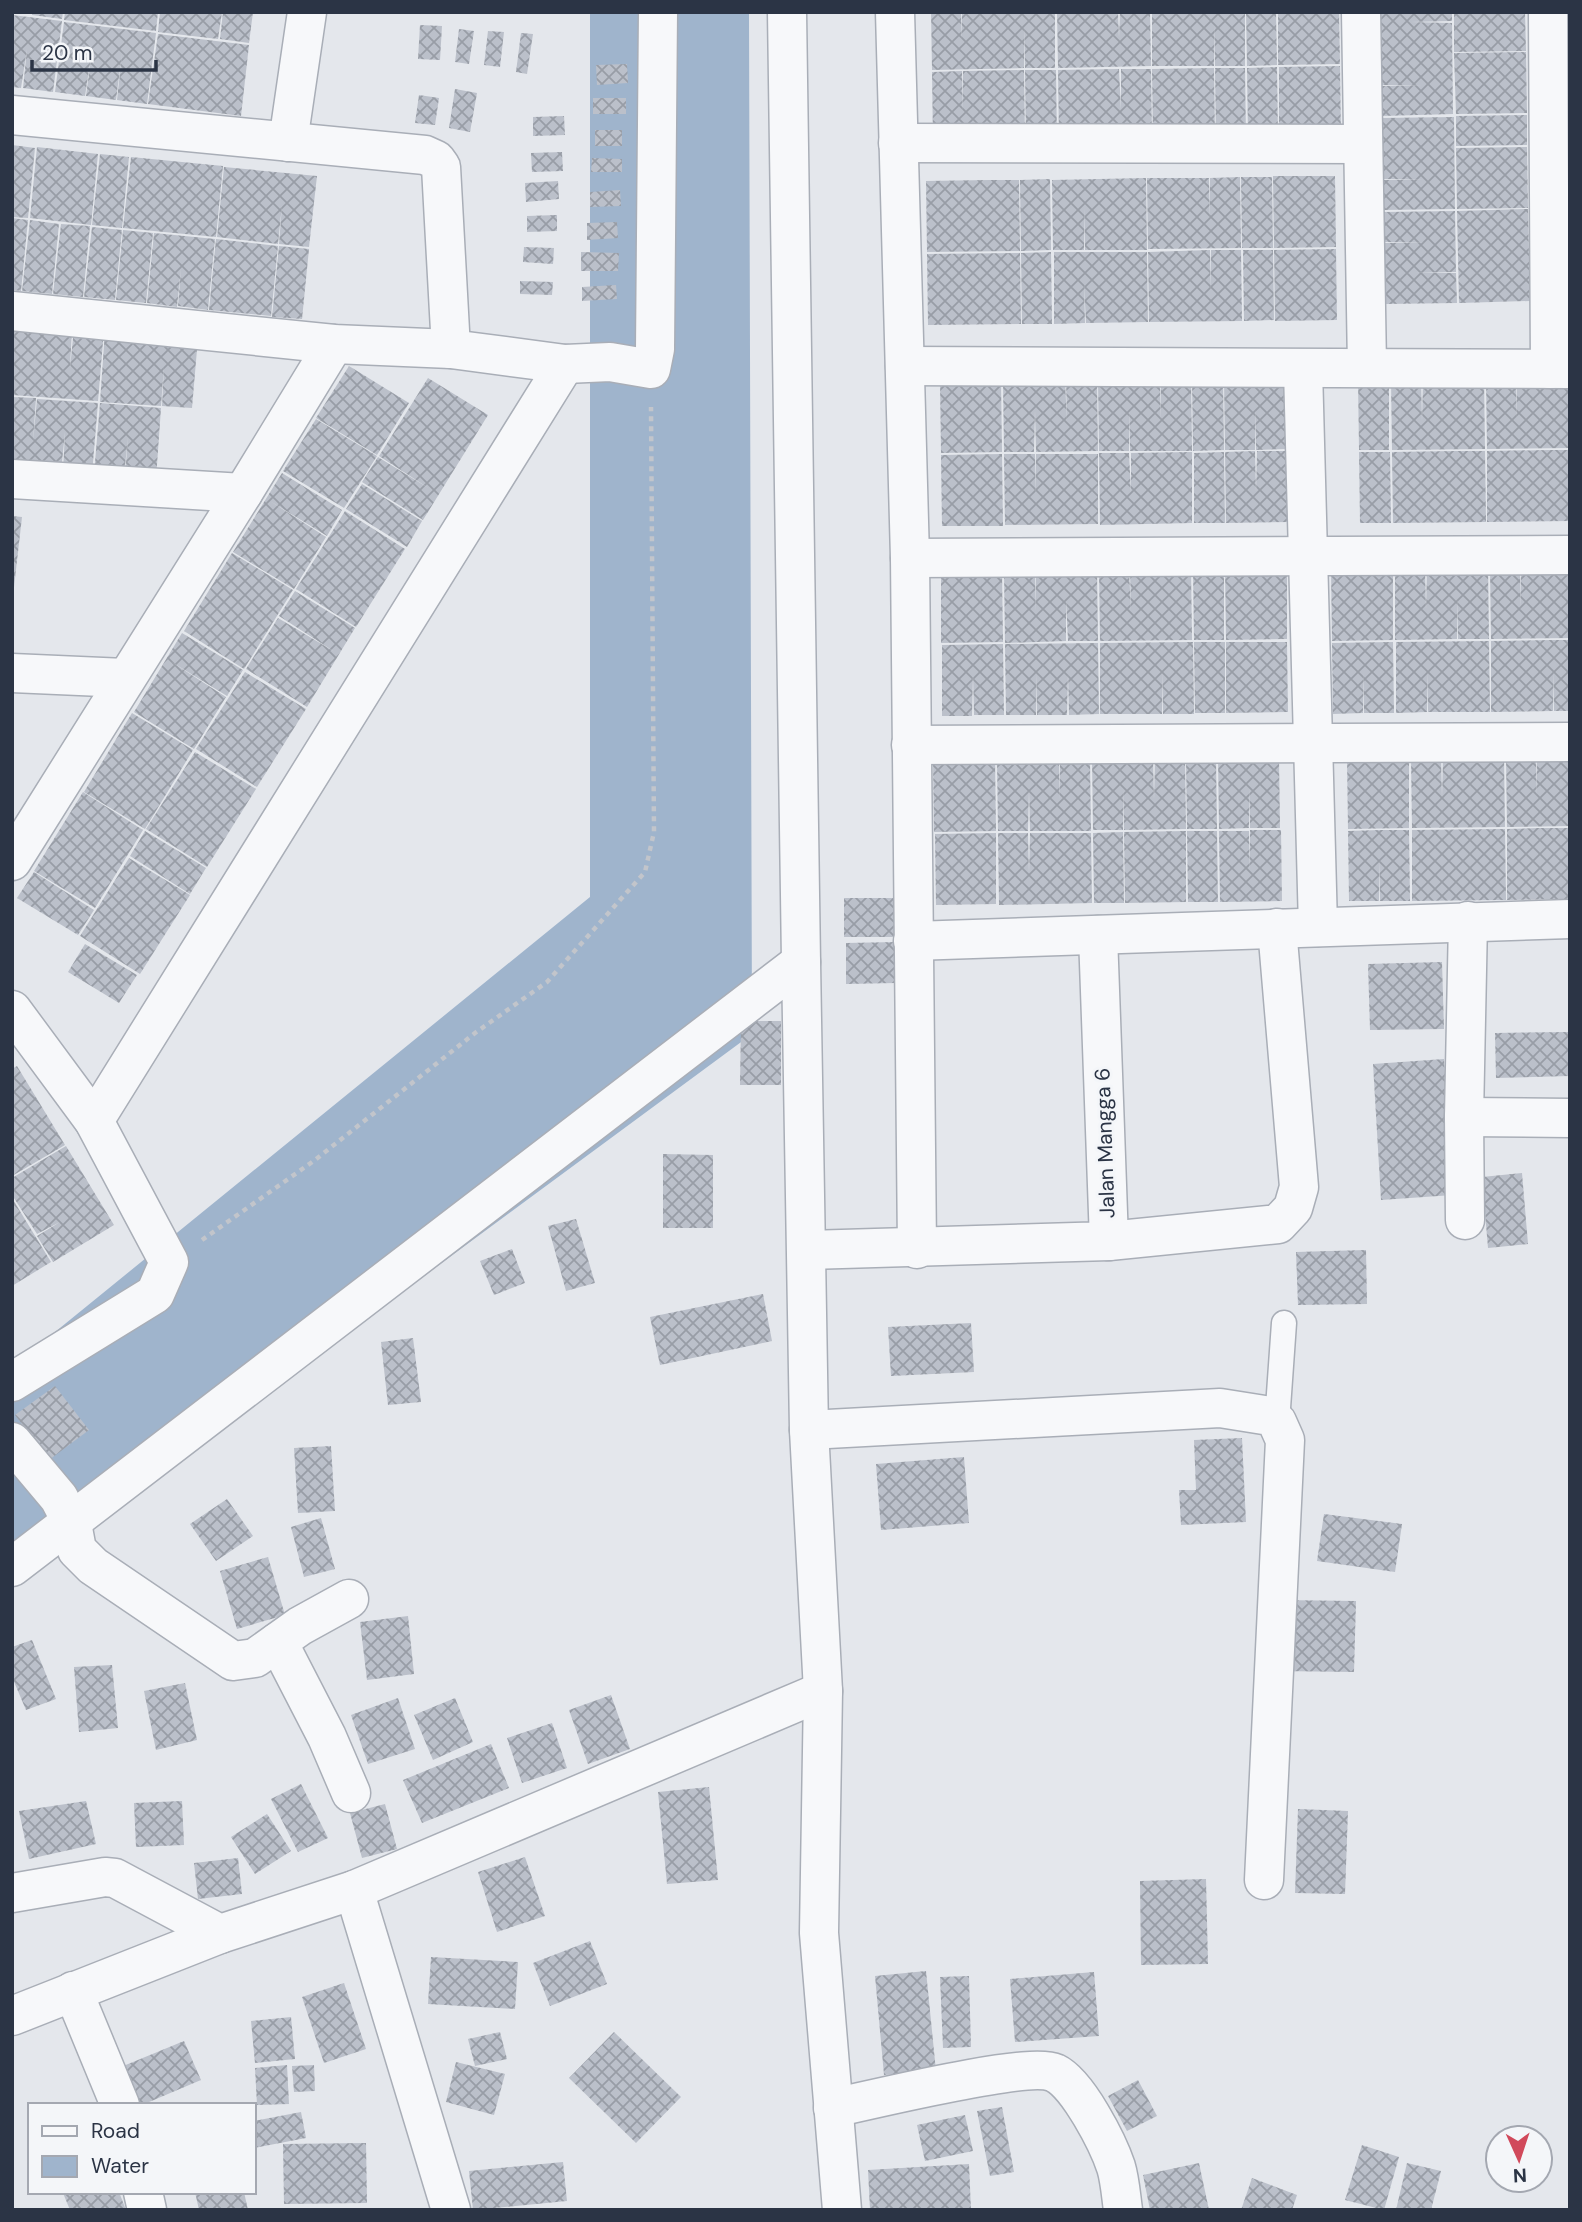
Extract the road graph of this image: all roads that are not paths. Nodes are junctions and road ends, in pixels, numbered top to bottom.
1 (307, 12) edge
2 (658, 12) edge
3 (787, 12) edge
4 (895, 12) edge
5 (1361, 12) edge
6 (1548, 12) edge
7 (12, 115) edge
8 (288, 142) junction
9 (898, 144) junction
10 (1363, 144) junction
11 (12, 311) edge
12 (334, 344) junction
13 (450, 349) junction
14 (565, 364) junction
15 (905, 366) junction
16 (1367, 368) junction
17 (1303, 369) junction
18 (1560, 369) edge
19 (12, 479) edge
20 (243, 494) junction
21 (1310, 555) junction
22 (1570, 555) edge
23 (910, 558) junction
24 (12, 673) edge
25 (125, 678) junction
26 (1570, 742) edge
27 (1313, 743) junction
28 (911, 745) junction
29 (12, 861) edge
30 (1570, 919) edge
31 (1468, 921) junction
32 (1318, 927) junction
33 (1278, 928) junction
34 (1097, 935) junction
35 (913, 941) junction
36 (801, 961) junction
37 (12, 1010) edge
38 (1464, 1117) junction
39 (1570, 1118) edge
40 (94, 1121) junction
41 (1465, 1220) dead end
42 (1109, 1241) junction
43 (917, 1249) junction
44 (808, 1250) junction
45 (1284, 1323) dead end
46 (14, 1377) edge
47 (1277, 1422) junction
48 (809, 1430) junction
49 (12, 1442) edge
50 (65, 1510) junction
51 (12, 1567) edge
52 (349, 1599) dead end
53 (278, 1642) junction
54 (823, 1690) junction
55 (351, 1793) dead end
56 (1264, 1881) dead end
57 (354, 1891) junction
58 (12, 1893) edge
59 (220, 1934) junction
60 (73, 1991) junction
61 (12, 2016) edge
62 (119, 2103) edge
63 (833, 2108) junction
64 (451, 2210) edge
65 (842, 2210) edge
66 (1122, 2210) edge

1 - 8 street
2 - 14 street
3 - 36 street
4 - 9 street
5 - 10 street
6 - 18 street
7 - 8 street
8 - 13 street
9 - 10 street
9 - 15 street
10 - 16 street
11 - 12 street
12 - 13 street
12 - 20 street
13 - 14 street
14 - 40 street
15 - 17 street
15 - 23 street
16 - 17 street
16 - 18 street
17 - 21 street
19 - 20 street
20 - 25 street
21 - 22 street
21 - 23 street
21 - 27 street
23 - 28 street
24 - 25 street
25 - 29 street
26 - 27 street
27 - 28 street
27 - 32 street
28 - 35 street
30 - 31 street
31 - 32 street
31 - 38 street
32 - 33 street
33 - 34 street
33 - 42 street
34 - 35 street
34 - 42 street, Jalan Mangga 6
35 - 43 street
36 - 44 street
36 - 50 street
37 - 40 street
38 - 39 street
38 - 41 street
40 - 46 street
42 - 43 street, Jalan Mangga 6
43 - 44 street, Jalan Mangga 6
44 - 48 street
45 - 47 lane
47 - 48 street
47 - 56 street
48 - 54 street
49 - 50 street
50 - 51 street
50 - 53 street
52 - 53 street
53 - 55 street
54 - 57 street
54 - 63 street
57 - 59 street
57 - 64 street
58 - 59 street
59 - 60 street
60 - 61 street
60 - 62 street
63 - 65 street
63 - 66 street

